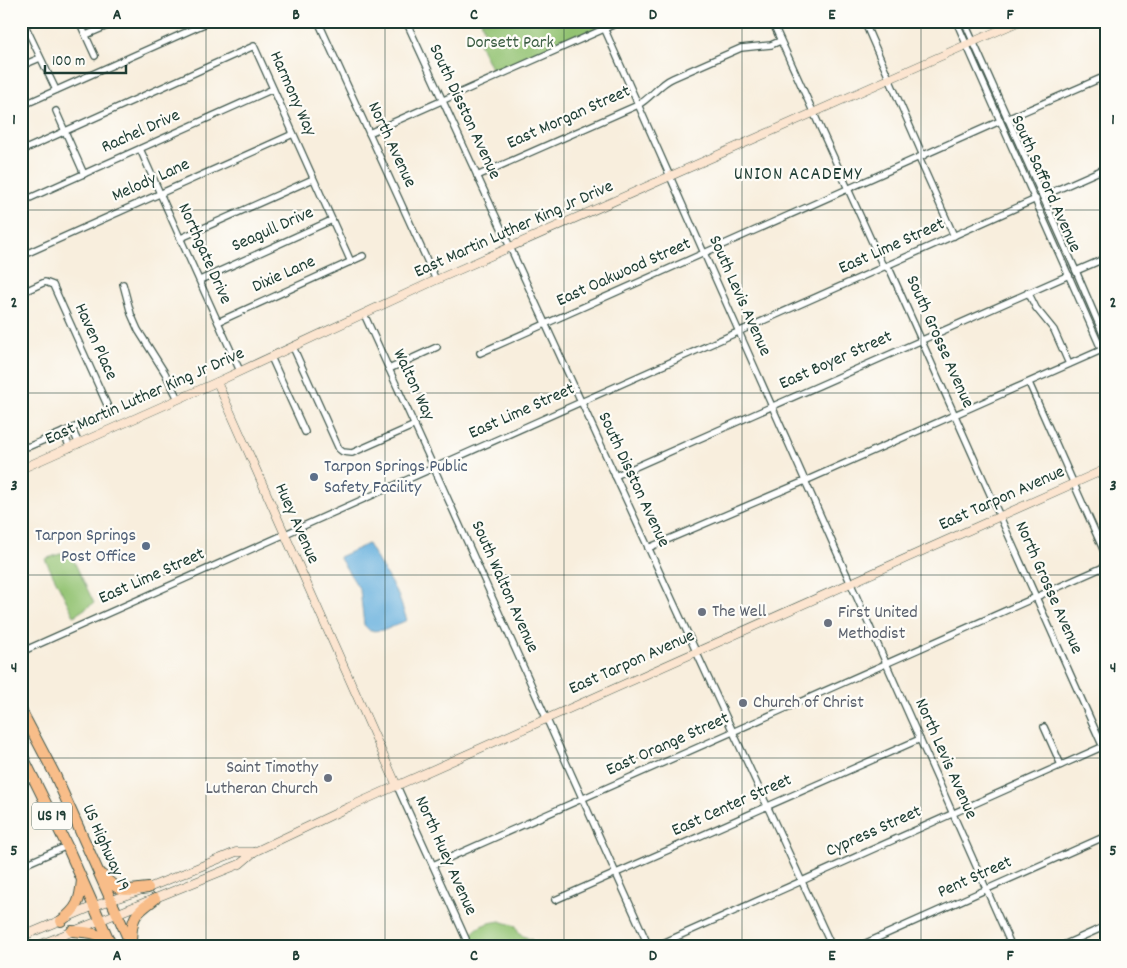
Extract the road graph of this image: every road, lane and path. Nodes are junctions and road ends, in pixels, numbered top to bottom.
1 (23, 21) edge
2 (79, 21) edge
3 (119, 21) edge
4 (318, 21) edge
5 (406, 21) edge
6 (601, 21) edge
7 (622, 21) edge
8 (772, 21) edge
9 (864, 21) edge
10 (956, 21) edge
11 (964, 21) edge
12 (1020, 21) edge
13 (208, 22) edge
14 (605, 29) junction
15 (86, 35) junction
16 (780, 41) junction
17 (970, 43) junction
18 (95, 56) dead end
19 (40, 58) junction
20 (21, 66) edge
21 (1106, 76) edge
22 (889, 79) junction
23 (273, 89) junction
24 (56, 90) junction
25 (442, 99) junction
26 (638, 105) junction
27 (21, 106) edge
28 (56, 111) dead end
29 (813, 114) junction
30 (1007, 119) junction
31 (1000, 121) junction
32 (65, 132) junction
33 (369, 132) junction
34 (293, 134) junction
35 (140, 149) junction
36 (21, 152) edge
37 (921, 157) junction
38 (1106, 168) edge
39 (84, 174) junction
40 (477, 176) junction
41 (670, 177) junction
42 (313, 178) junction
43 (848, 190) junction
44 (160, 194) junction
45 (1043, 196) junction
46 (1036, 199) junction
47 (21, 202) edge
48 (332, 220) junction
49 (954, 236) junction
50 (181, 238) junction
51 (510, 248) junction
52 (704, 254) junction
53 (21, 256) edge
54 (363, 256) dead end
55 (1106, 258) edge
56 (351, 262) junction
57 (885, 266) junction
58 (1076, 271) junction
59 (1069, 274) junction
60 (200, 280) junction
61 (436, 280) junction
62 (123, 284) dead end
63 (1028, 292) junction
64 (21, 293) edge
65 (364, 314) junction
66 (218, 322) junction
67 (546, 325) junction
68 (738, 332) junction
69 (922, 340) junction
70 (1106, 341) edge
71 (293, 347) junction
72 (436, 347) dead end
73 (1101, 350) edge
74 (480, 354) dead end
75 (271, 357) junction
76 (1106, 360) edge
77 (1069, 364) junction
78 (389, 369) junction
79 (240, 371) junction
80 (217, 382) junction
81 (1029, 383) junction
82 (178, 399) junction
83 (581, 402) junction
84 (772, 406) junction
85 (955, 415) junction
86 (415, 424) junction
87 (72, 428) junction
88 (63, 432) junction
89 (305, 432) dead end
90 (79, 444) junction
91 (21, 448) edge
92 (70, 448) junction
93 (434, 468) junction
94 (1106, 469) edge
95 (21, 470) edge
96 (615, 476) junction
97 (805, 482) junction
98 (1074, 483) junction
99 (1000, 516) junction
100 (284, 535) junction
101 (648, 548) junction
102 (1106, 556) edge
103 (1106, 566) edge
104 (851, 583) junction
105 (1036, 597) junction
106 (21, 652) edge
107 (696, 652) junction
108 (887, 664) junction
109 (21, 710) edge
110 (24, 717) edge
111 (546, 718) junction
112 (1044, 727) dead end
113 (733, 732) junction
114 (920, 739) junction
115 (1104, 746) edge
116 (21, 753) edge
117 (1106, 754) edge
118 (1061, 765) junction
119 (34, 778) junction
120 (21, 783) edge
121 (397, 786) junction
122 (582, 800) junction
123 (768, 807) junction
124 (953, 814) junction
125 (1106, 836) edge
126 (66, 846) junction
127 (254, 852) junction
128 (433, 865) junction
129 (21, 866) edge
130 (98, 870) junction
131 (616, 874) junction
132 (82, 880) junction
133 (802, 881) junction
134 (148, 888) junction
135 (986, 890) junction
136 (155, 899) junction
137 (111, 900) junction
138 (555, 900) dead end
139 (94, 906) junction
140 (117, 914) junction
141 (100, 920) junction
142 (61, 921) junction
143 (1106, 926) edge
144 (72, 931) junction
145 (21, 937) edge
146 (112, 946) edge
147 (132, 946) edge
148 (34, 947) edge
149 (465, 947) edge
150 (649, 947) edge
151 (654, 947) edge
152 (832, 947) edge
153 (857, 947) edge
154 (1012, 947) edge
155 (1059, 947) edge

1 - 19 street
2 - 15 street
3 - 15 street
4 - 33 street, North Avenue
5 - 25 street, South Disston Avenue
6 - 14 street, South Levis Avenue
7 - 14 street
8 - 16 street, South Grosse Avenue
9 - 22 street
10 - 17 street, South Safford Avenue
11 - 17 street, South Safford Avenue
12 - 17 street, East Martin Luther King Jr Drive
13 - 24 street
14 - 25 street
14 - 26 street, South Levis Avenue
15 - 18 street
16 - 26 street, East Morgan Street
16 - 29 street, South Grosse Avenue
17 - 22 street, East Martin Luther King Jr Drive
17 - 30 street, South Safford Avenue
17 - 31 street, South Safford Avenue
19 - 20 street
19 - 24 street
21 - 30 street
22 - 29 street, East Martin Luther King Jr Drive
22 - 37 street
23 - 32 street, Harmony Way
23 - 34 street, Harmony Way
23 - 35 street, Rachel Drive
24 - 27 street
25 - 33 street
25 - 40 street, South Disston Avenue
26 - 40 street, East Morgan Street
26 - 41 street, South Levis Avenue
28 - 32 street
29 - 41 street, East Martin Luther King Jr Drive
29 - 43 street, South Grosse Avenue
30 - 45 street, South Safford Avenue
31 - 37 street, East Oakwood Street
31 - 46 street, South Safford Avenue
32 - 36 street
32 - 39 street
33 - 61 street, North Avenue
34 - 42 street, Harmony Way
34 - 44 street, Melody Lane
35 - 39 street, Rachel Drive
35 - 44 street, Northgate Drive
37 - 43 street, East Oakwood Street
37 - 49 street
38 - 45 street
39 - 47 street, Rachel Drive
40 - 51 street, South Disston Avenue
41 - 51 street, East Martin Luther King Jr Drive
41 - 52 street, South Levis Avenue
42 - 48 street, Harmony Way
42 - 50 street
43 - 52 street, East Oakwood Street
43 - 57 street, South Grosse Avenue
44 - 50 street, Northgate Drive
44 - 53 street, Melody Lane
45 - 58 street, South Safford Avenue
46 - 49 street, East Lime Street
46 - 59 street, South Safford Avenue
48 - 56 street, Harmony Way
48 - 60 street, Seagull Drive
49 - 57 street, East Lime Street
50 - 60 street, Northgate Drive
51 - 61 street, East Martin Luther King Jr Drive
51 - 67 street, South Disston Avenue
52 - 67 street, East Oakwood Street
52 - 68 street, South Levis Avenue
54 - 56 street, Dixie Lane
55 - 58 street
56 - 66 street, Dixie Lane
57 - 68 street, East Lime Street
57 - 69 street, South Grosse Avenue
58 - 70 street, South Safford Avenue
59 - 63 street, East Boyer Street
59 - 73 street, South Safford Avenue
60 - 66 street, Northgate Drive
61 - 65 street, East Martin Luther King Jr Drive
62 - 82 street
63 - 69 street, East Boyer Street
63 - 77 street
64 - 87 street, Haven Place
65 - 71 street, East Martin Luther King Jr Drive
65 - 78 street, Walton Way
66 - 79 street, Northgate Drive
67 - 74 street, East Oakwood Street
67 - 83 street, South Disston Avenue
68 - 83 street, East Lime Street
68 - 84 street, South Levis Avenue
69 - 84 street, East Boyer Street
69 - 85 street, South Grosse Avenue
71 - 75 street, East Martin Luther King Jr Drive
71 - 86 street
72 - 78 street
73 - 76 street, South Safford Avenue
73 - 77 street
75 - 79 street, East Martin Luther King Jr Drive
75 - 89 street
77 - 81 street
78 - 86 street, Walton Way
79 - 80 street, East Martin Luther King Jr Drive
80 - 82 street, East Martin Luther King Jr Drive
80 - 100 street, Huey Avenue
81 - 85 street
81 - 98 street
82 - 90 street, East Martin Luther King Jr Drive
83 - 93 street, East Lime Street
83 - 96 street, South Disston Avenue
84 - 96 street, East Boyer Street
84 - 97 street, South Levis Avenue
85 - 97 street
85 - 99 street, South Grosse Avenue
86 - 93 street, Walton Way
87 - 88 street, Haven Place
87 - 90 street
88 - 91 street, Haven Place
88 - 92 street
90 - 92 street, East Martin Luther King Jr Drive
92 - 95 street, East Martin Luther King Jr Drive
93 - 100 street, East Lime Street
93 - 111 street, South Walton Avenue
94 - 98 street, East Tarpon Avenue
96 - 101 street, South Disston Avenue
97 - 101 street
97 - 104 street, South Levis Avenue
98 - 99 street, East Tarpon Avenue
98 - 102 street
99 - 104 street, East Tarpon Avenue
99 - 105 street, North Grosse Avenue
100 - 106 street, East Lime Street
100 - 121 street, Huey Avenue
101 - 107 street, South Disston Avenue
103 - 105 street, East Orange Street
104 - 107 street, East Tarpon Avenue
104 - 108 street, North Levis Avenue
105 - 108 street, East Orange Street
105 - 115 street, North Grosse Avenue
107 - 111 street, East Tarpon Avenue
107 - 113 street, South Disston Avenue
108 - 113 street, East Orange Street
108 - 114 street, North Levis Avenue
109 - 110 highway, US Highway 19 / US 19
110 - 130 highway, US Highway 19 / US 19
111 - 121 street, East Tarpon Avenue
111 - 122 street, South Walton Avenue
112 - 118 street
113 - 122 street, East Orange Street
113 - 123 street, South Disston Avenue
114 - 123 street, East Center Street
114 - 124 street, North Levis Avenue
115 - 117 street, North Grosse Avenue
115 - 118 street, Cypress Street
116 - 119 highway, US Highway 19 / US 19
118 - 124 street, Cypress Street
119 - 120 street
119 - 126 highway, US Highway 19 / US 19
121 - 127 street, East Tarpon Avenue
121 - 128 street, North Huey Avenue
122 - 128 street, East Orange Street
122 - 131 street, South Walton Avenue
123 - 131 street, East Center Street
123 - 133 street, South Disston Avenue
124 - 133 street, Cypress Street
124 - 135 street, North Levis Avenue
125 - 135 street, Pent Street
126 - 129 street
126 - 132 highway, US Highway 19 / US 19
127 - 134 street, East Tarpon Avenue
127 - 136 street, East Tarpon Avenue
128 - 149 street, North Huey Avenue
130 - 134 highway
130 - 137 highway, US Highway 19 / US 19
131 - 138 street, East Center Street
131 - 150 street, South Walton Avenue
132 - 139 highway, US Highway 19 / US 19
132 - 142 highway
133 - 151 street, Cypress Street
133 - 152 street, South Disston Avenue
134 - 137 street, East Tarpon Avenue
135 - 153 street, Pent Street
135 - 154 street, North Levis Avenue
136 - 140 street, East Tarpon Avenue
136 - 147 highway
137 - 139 street, East Tarpon Avenue
137 - 140 highway, US Highway 19 / US 19
139 - 141 highway, US Highway 19 / US 19
139 - 142 street, East Tarpon Avenue
140 - 141 street, East Tarpon Avenue
140 - 147 highway, US Highway 19 / US 19
141 - 144 street, East Tarpon Avenue
141 - 146 highway, US Highway 19 / US 19
142 - 145 street, East Tarpon Avenue
143 - 155 street
144 - 146 highway
144 - 148 street, East Tarpon Avenue

